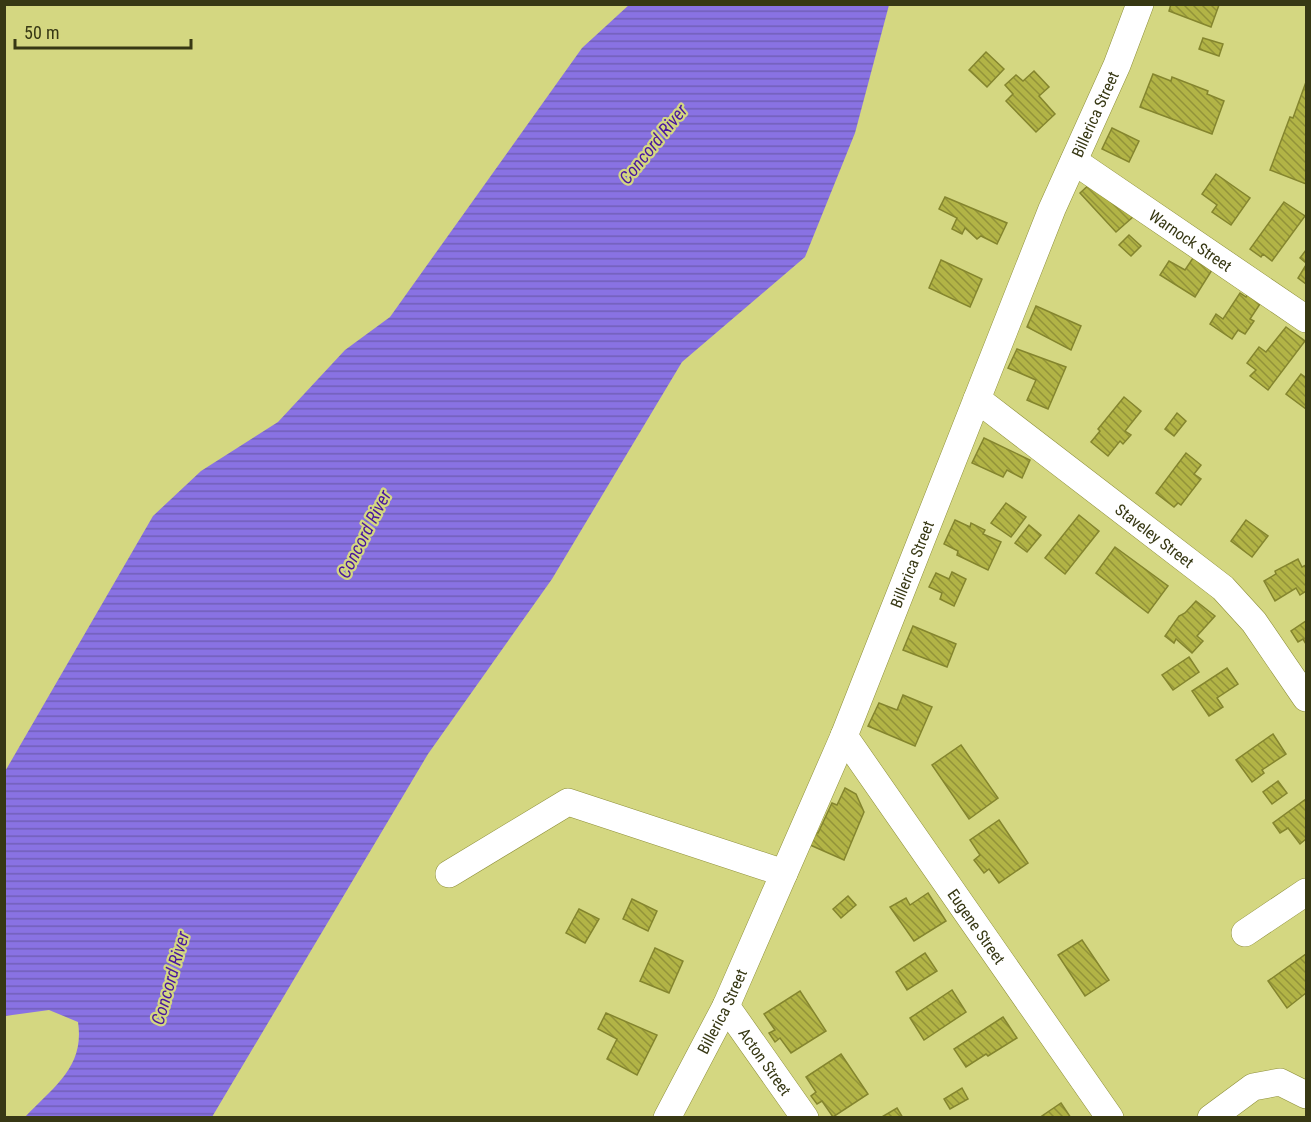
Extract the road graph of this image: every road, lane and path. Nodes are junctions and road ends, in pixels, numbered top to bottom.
1 (1140, 4) edge
2 (1074, 161) junction
3 (1306, 319) edge
4 (977, 399) junction
5 (1306, 698) edge
6 (844, 736) junction
7 (784, 873) junction
8 (449, 874) dead end
9 (1306, 892) edge
10 (1245, 933) dead end
11 (726, 1006) junction
12 (1306, 1095) edge
13 (668, 1118) edge
14 (805, 1118) edge
15 (1110, 1118) edge
16 (1211, 1118) edge

1 - 2 street, Billerica Street
2 - 3 street, Warnock Street
2 - 4 street, Billerica Street
4 - 5 street, Staveley Street
4 - 6 street, Billerica Street
6 - 7 street, Billerica Street
6 - 15 street, Eugene Street
7 - 8 street
7 - 11 street, Billerica Street
9 - 10 street
11 - 13 street, Billerica Street
11 - 14 street, Acton Street
12 - 16 street

